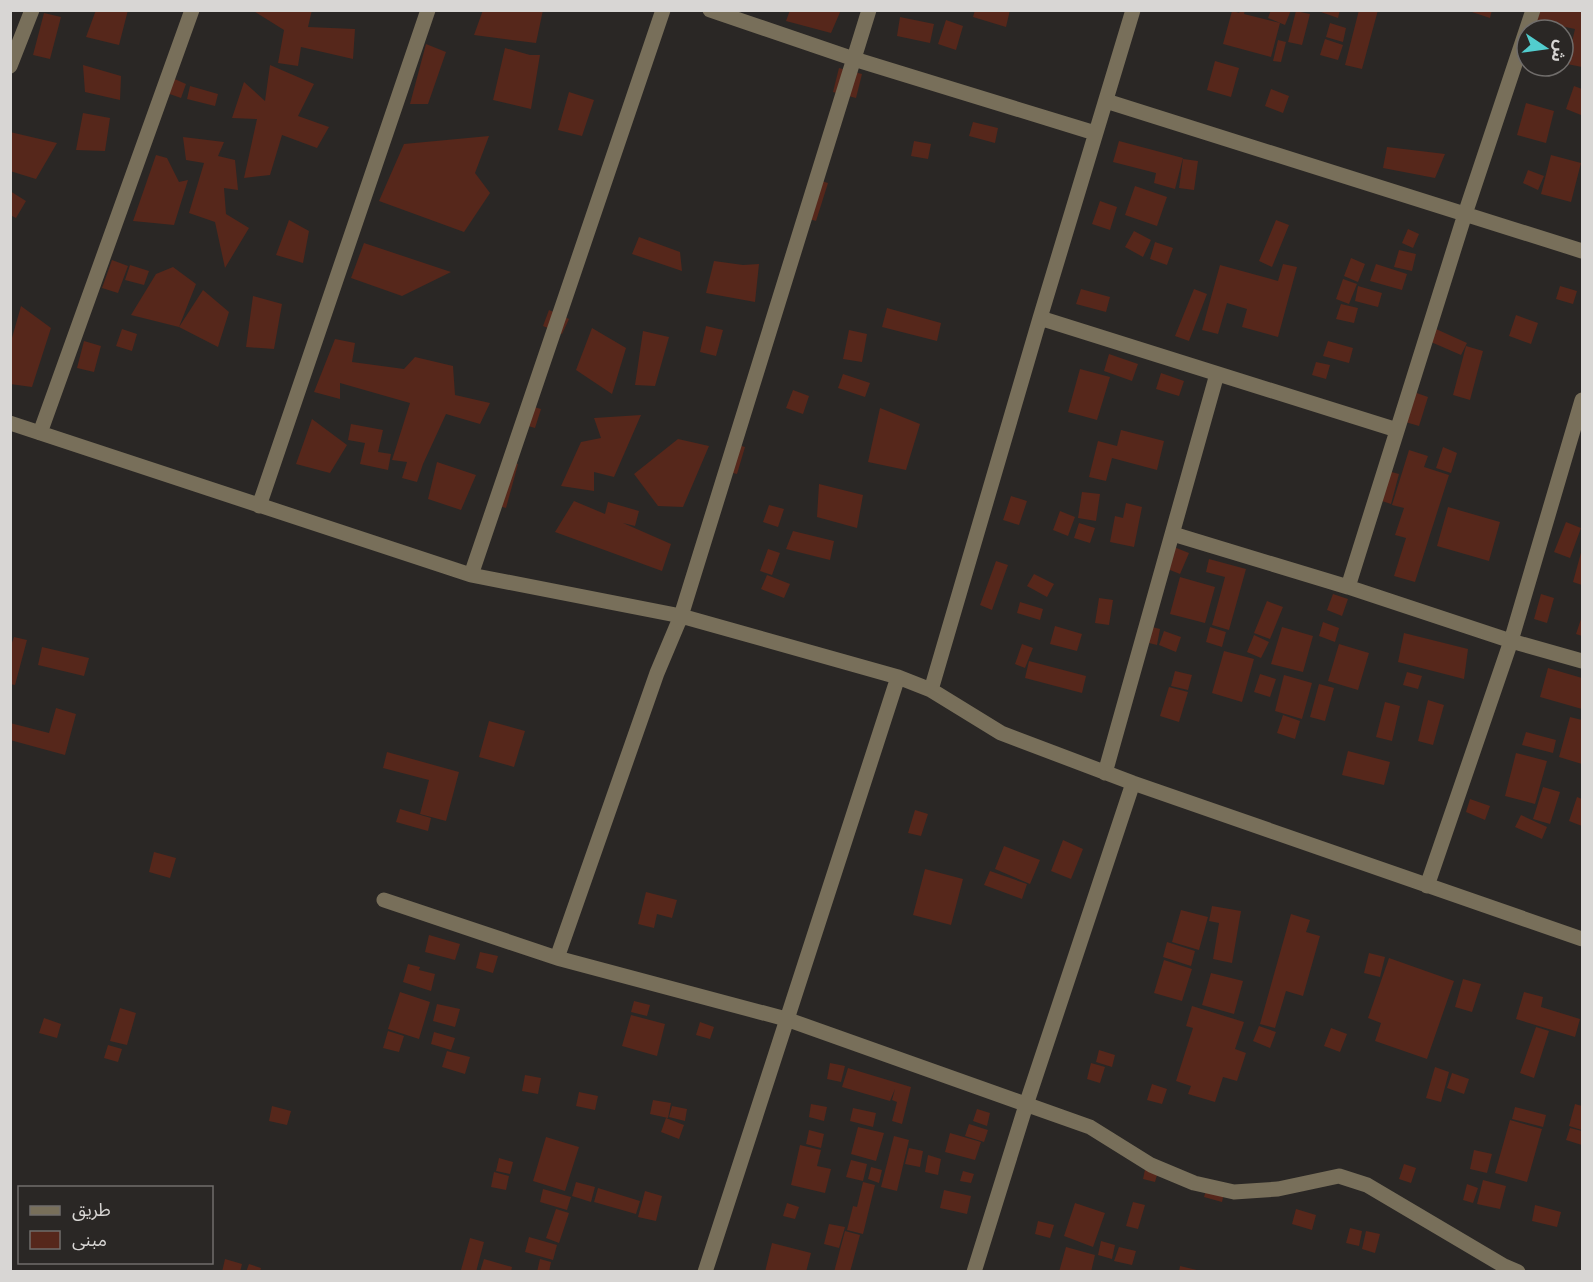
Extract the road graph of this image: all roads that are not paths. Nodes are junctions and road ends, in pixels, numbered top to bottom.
1 (32, 10) edge
2 (192, 10) edge
3 (428, 10) edge
4 (663, 10) edge
5 (710, 10) edge
6 (869, 10) edge
7 (1133, 10) edge
8 (1533, 10) edge
9 (854, 59) junction
10 (10, 66) edge
11 (1106, 101) junction
12 (1095, 133) junction
13 (1465, 214) junction
14 (1582, 251) edge
15 (1040, 318) junction
16 (1217, 374) junction
17 (1582, 400) edge
18 (10, 423) edge
19 (1397, 430) junction
20 (40, 433) junction
21 (259, 507) junction
22 (1173, 534) junction
23 (471, 575) junction
24 (1348, 587) junction
25 (681, 616) junction
26 (1511, 641) junction
27 (1582, 661) edge
28 (898, 677) junction
29 (932, 690) junction
30 (1105, 773) junction
31 (1133, 783) junction
32 (1427, 886) junction
33 (384, 900) dead end
34 (1582, 939) edge
35 (557, 958) junction
36 (786, 1019) junction
37 (1026, 1104) junction
38 (1508, 1270) edge
39 (705, 1272) edge
40 (974, 1272) edge

1 - 10 street
2 - 20 street
3 - 21 street
4 - 23 street
5 - 9 street
6 - 9 street
7 - 11 street
8 - 13 street
9 - 12 street
9 - 25 street
11 - 12 street
11 - 13 street
12 - 15 street
13 - 14 street
13 - 19 street
15 - 16 street
15 - 29 street
16 - 19 street
16 - 22 street
17 - 26 street
18 - 20 street
19 - 24 street
20 - 21 street
21 - 23 street
22 - 24 street
22 - 30 street
23 - 25 street
24 - 26 street
25 - 28 street
25 - 35 street
26 - 27 street
26 - 32 street
28 - 29 street
28 - 36 street
29 - 30 street
30 - 31 street
31 - 32 street
31 - 37 street
32 - 34 street
33 - 35 street
35 - 36 street
36 - 37 street
36 - 39 street
37 - 38 street
37 - 40 street

